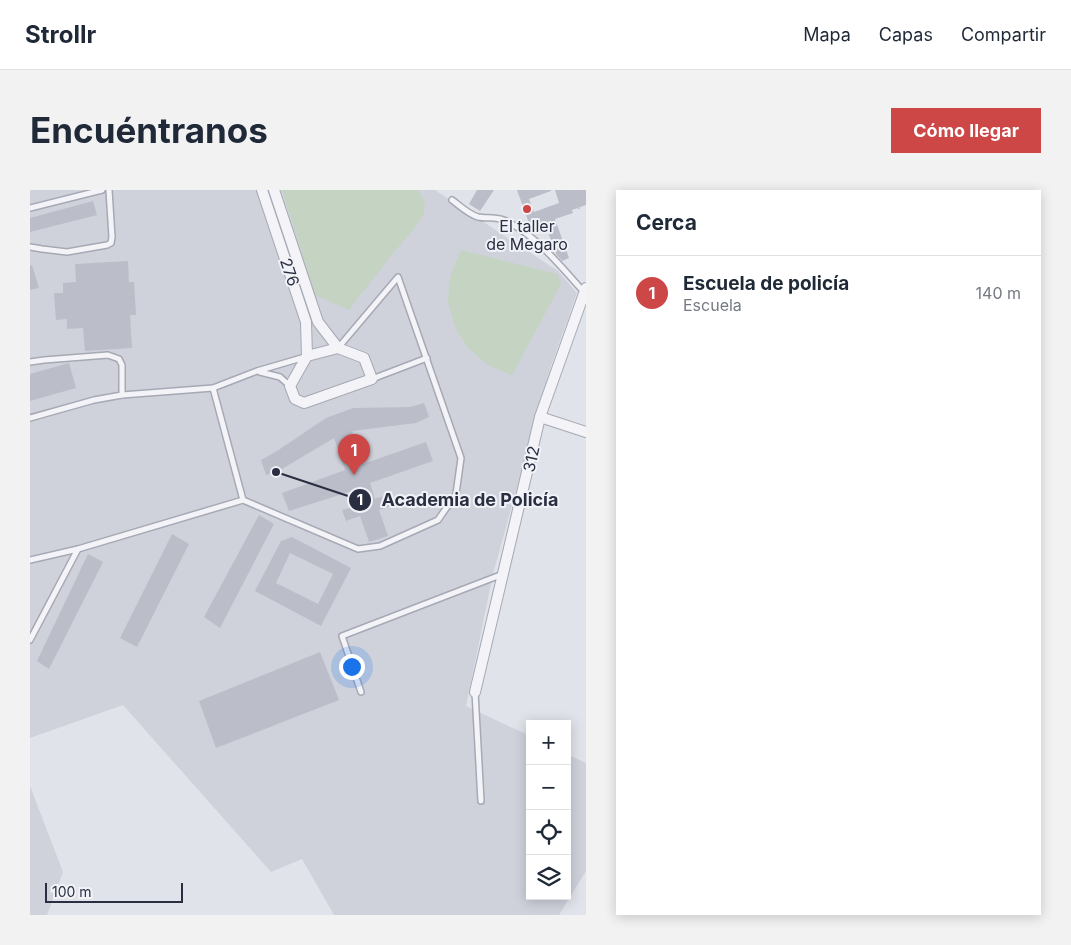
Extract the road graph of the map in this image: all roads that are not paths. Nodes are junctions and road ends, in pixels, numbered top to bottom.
1 (102, 190) edge
2 (109, 190) edge
3 (262, 190) edge
4 (274, 190) edge
5 (452, 200) dead end
6 (30, 208) edge
7 (30, 247) edge
8 (585, 290) edge
9 (338, 348) junction
10 (307, 356) junction
11 (427, 358) junction
12 (30, 362) edge
13 (258, 371) junction
14 (372, 379) junction
15 (290, 386) junction
16 (213, 388) junction
17 (122, 395) junction
18 (540, 417) junction
19 (30, 418) edge
20 (586, 432) edge
21 (243, 500) junction
22 (78, 549) junction
23 (30, 560) edge
24 (503, 574) junction
25 (30, 640) edge
26 (361, 692) dead end
27 (475, 692) joint
28 (481, 801) dead end

1 - 6 lane
2 - 7 lane
3 - 10 street, 276
4 - 9 street, 276
5 - 8 lane
8 - 18 street, 312
9 - 10 street
9 - 11 lane
9 - 14 street
10 - 13 lane
10 - 15 street
11 - 14 lane
11 - 21 lane
12 - 17 lane
13 - 15 lane
13 - 16 lane
14 - 15 street
16 - 17 lane
16 - 21 lane
17 - 19 lane
18 - 20 street
18 - 24 street, 312
21 - 22 lane
22 - 23 lane
22 - 25 lane
24 - 26 lane
24 - 27 street, 312
27 - 28 lane

